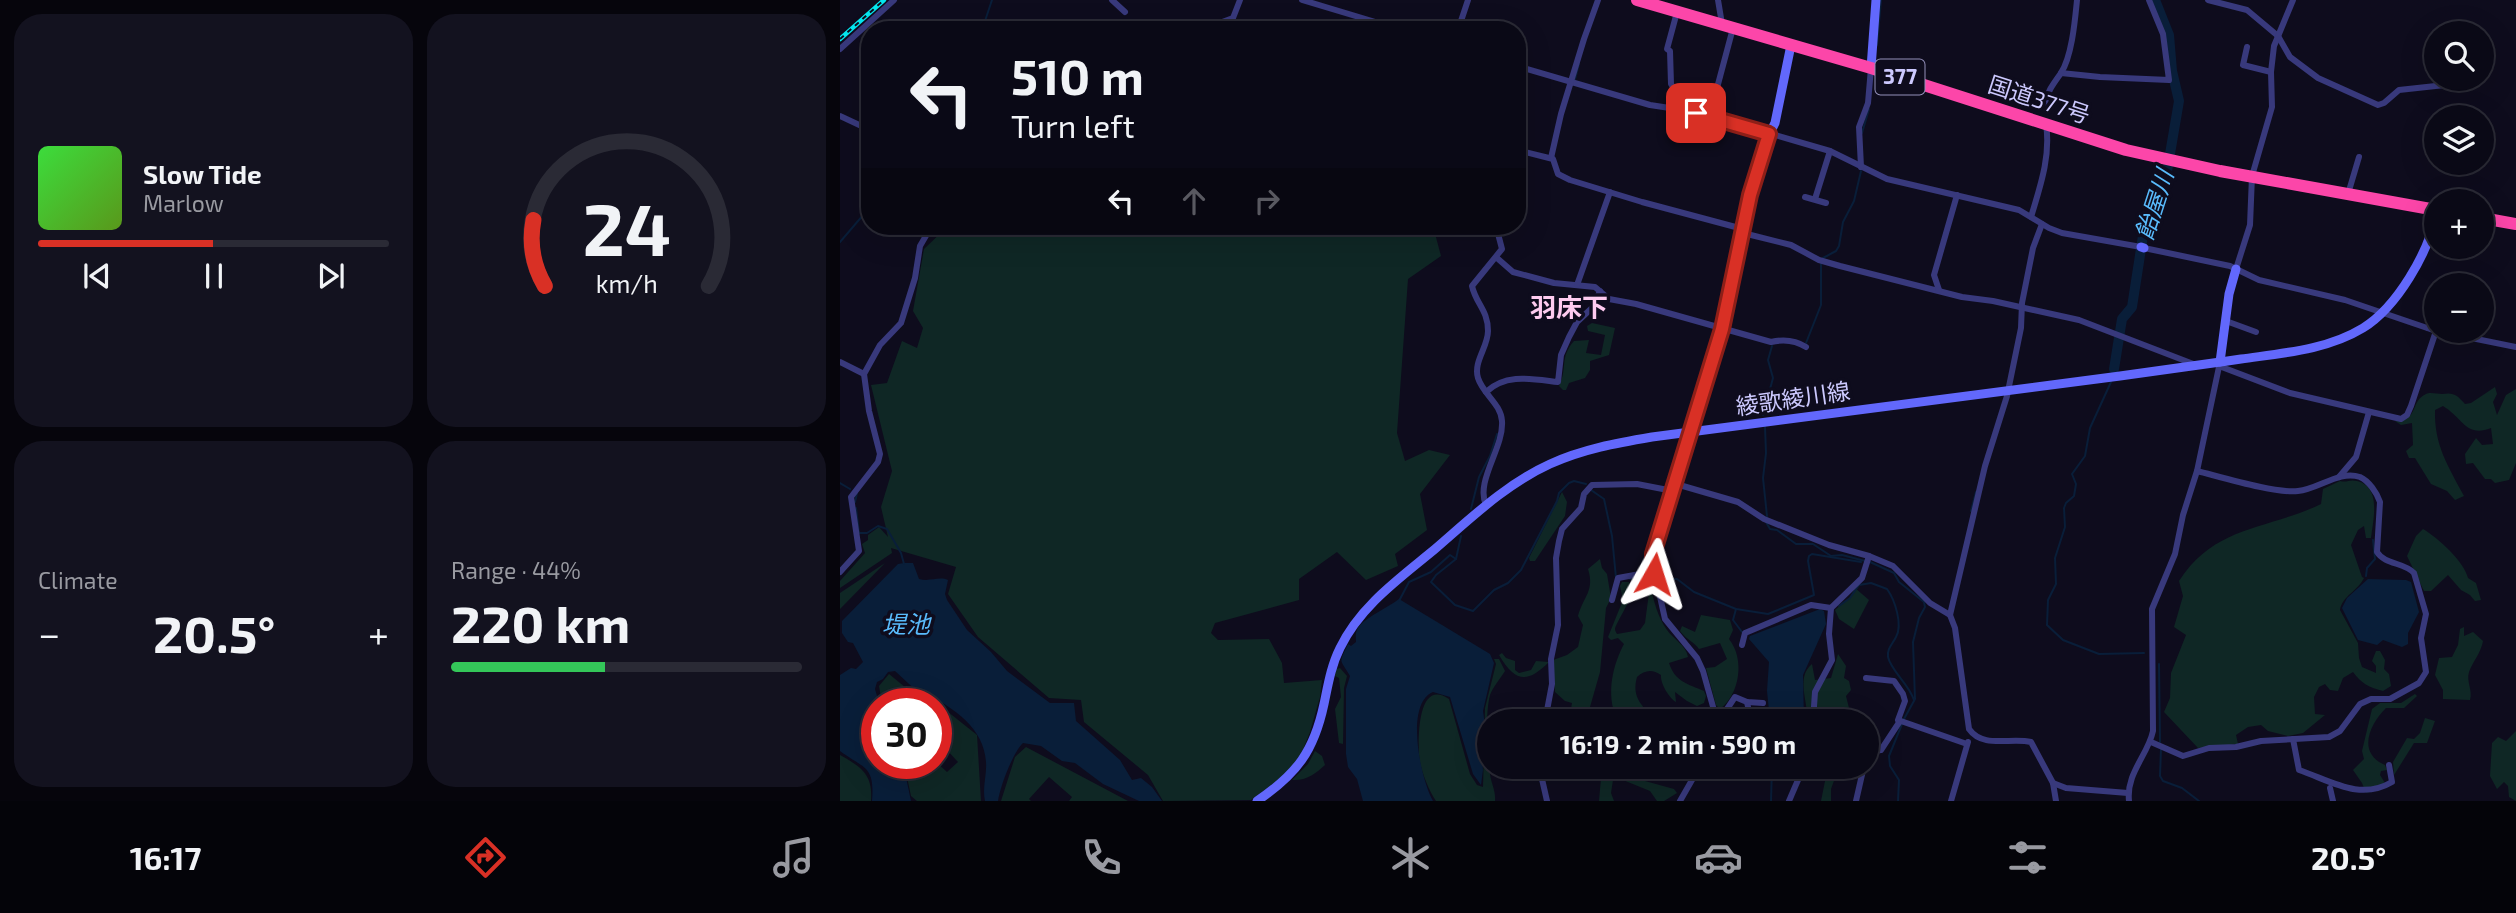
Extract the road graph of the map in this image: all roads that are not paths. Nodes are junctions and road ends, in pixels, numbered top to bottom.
1 (894, 0) edge
2 (1112, 0) edge
3 (1240, 0) edge
4 (1302, 0) edge
5 (1468, 0) edge
6 (1598, 0) edge
7 (1637, 0) edge
8 (1718, 0) edge
9 (1876, 0) edge
10 (2077, 0) edge
11 (2149, 0) edge
12 (2208, 0) edge
13 (2293, 0) edge
14 (1125, 12) dead end
15 (1677, 12) junction
16 (871, 21) edge
17 (1225, 21) edge
18 (1369, 21) edge
19 (1461, 21) edge
20 (1728, 27) junction
21 (861, 30) edge
22 (2278, 36) junction
23 (1791, 45) junction
24 (2247, 47) dead end
25 (840, 49) edge
26 (1526, 68) edge
27 (1871, 68) junction
28 (2271, 72) junction
29 (2061, 73) junction
30 (1572, 82) junction
31 (2424, 87) edge
32 (1717, 88) dead end
33 (2045, 103) dead end
34 (1676, 108) junction
35 (840, 116) edge
36 (2046, 124) junction
37 (861, 126) edge
38 (1769, 134) junction
39 (1830, 151) junction
40 (1526, 152) edge
41 (2358, 157) dead end
42 (1551, 158) junction
43 (1861, 167) junction
44 (2252, 176) junction
45 (1610, 192) junction
46 (2348, 194) junction
47 (1956, 195) junction
48 (1805, 197) dead end
49 (1815, 200) junction
50 (1826, 203) dead end
51 (2424, 210) edge
52 (2031, 217) junction
53 (2494, 220) edge
54 (2042, 224) junction
55 (2516, 224) edge
56 (1743, 231) junction
57 (926, 235) edge
58 (1498, 235) edge
59 (2424, 245) edge
60 (1497, 258) junction
61 (2236, 269) junction
62 (1577, 285) junction
63 (1939, 290) junction
64 (1600, 291) junction
65 (2023, 307) junction
66 (2382, 313) junction
67 (2226, 321) junction
68 (2424, 327) edge
69 (1722, 329) junction
70 (2256, 332) dead end
71 (2433, 343) edge
72 (2494, 343) edge
73 (1804, 346) dead end
74 (2516, 347) edge
75 (840, 362) edge
76 (2219, 364) junction
77 (2198, 366) junction
78 (864, 374) junction
79 (2008, 390) junction
80 (1486, 392) junction
81 (2369, 412) junction
82 (1691, 432) junction
83 (2197, 471) junction
84 (2339, 477) junction
85 (1674, 487) junction
86 (1486, 505) junction
87 (1653, 558) junction
88 (1868, 560) junction
89 (840, 572) edge
90 (1612, 600) dead end
91 (1831, 608) junction
92 (1950, 615) junction
93 (1742, 645) dead end
94 (1866, 678) dead end
95 (1747, 702) junction
96 (1763, 703) dead end
97 (1547, 709) edge
98 (1714, 709) edge
99 (1727, 709) edge
100 (1748, 709) edge
101 (1814, 709) edge
102 (1902, 723) junction
103 (1973, 735) junction
104 (2293, 739) junction
105 (1967, 744) junction
106 (2153, 744) junction
107 (1879, 750) edge
108 (2389, 765) dead end
109 (1542, 779) edge
110 (1693, 779) edge
111 (1798, 779) edge
112 (1861, 779) edge
113 (2053, 783) junction
114 (2330, 788) junction
115 (2128, 797) edge
116 (1257, 801) edge
117 (1547, 801) edge
118 (1680, 801) edge
119 (1789, 801) edge
120 (1856, 801) edge
121 (1951, 801) edge
122 (2056, 801) edge
123 (2333, 801) edge

1 - 16 street
2 - 14 street
3 - 17 street
4 - 18 street
5 - 19 street
6 - 30 street
7 - 15 highway, 国道377号 / 377
8 - 20 street
9 - 27 main road
10 - 29 street
11 - 29 street
12 - 22 street
13 - 22 street
15 - 20 highway, 国道377号 / 377
15 - 34 street
20 - 23 highway, 国道377号 / 377
20 - 32 street
21 - 25 street
22 - 28 street
22 - 31 street
23 - 27 highway, 国道377号 / 377
23 - 38 main road
24 - 28 street
26 - 30 street
27 - 36 highway, 国道377号 / 377
27 - 43 street
28 - 44 street
29 - 33 street
30 - 34 street
30 - 42 street
34 - 38 street
35 - 37 street
36 - 44 highway, 国道377号 / 377
36 - 52 street
38 - 39 street
38 - 56 main road
39 - 43 street
39 - 49 street
40 - 42 street
41 - 46 street
42 - 45 street
43 - 47 street
44 - 46 highway, 国道377号 / 377
44 - 61 street
45 - 56 street
45 - 62 street
46 - 51 highway, 国道377号 / 377
47 - 52 street
47 - 63 street
48 - 49 street
49 - 50 street
52 - 54 street
53 - 55 highway
54 - 61 street
54 - 65 street
56 - 63 street
56 - 69 main road
57 - 78 street
58 - 60 street
59 - 66 main road, 綾歌綾川線
60 - 62 street
60 - 80 street
61 - 66 street
61 - 67 main road
62 - 64 street
63 - 65 street
64 - 69 street
64 - 80 street
65 - 77 street
65 - 79 street
66 - 68 street
66 - 76 main road, 綾歌綾川線
67 - 70 street
67 - 76 main road
69 - 73 street
69 - 82 main road
71 - 81 street
72 - 74 street
75 - 78 street
76 - 77 main road, 綾歌綾川線
76 - 81 street
76 - 83 street
77 - 79 main road, 綾歌綾川線
78 - 89 street
79 - 82 main road, 綾歌綾川線
79 - 92 street
80 - 86 street
81 - 84 street
82 - 85 street
82 - 86 main road, 綾歌綾川線
83 - 84 street
83 - 106 street
84 - 104 street
85 - 87 street
85 - 88 street
85 - 97 street
86 - 116 main road, 綾歌綾川線
87 - 90 street
87 - 98 street
88 - 91 street
88 - 92 street
91 - 93 street
91 - 101 street
92 - 103 street
94 - 102 street
95 - 96 street
95 - 99 street
95 - 100 street
102 - 105 street
102 - 107 street
103 - 105 street
103 - 113 street
104 - 106 street
104 - 114 street
105 - 121 street
106 - 115 street
108 - 114 street
109 - 117 street
110 - 118 street
111 - 119 street
112 - 120 street
113 - 115 street
113 - 122 street
114 - 123 street

